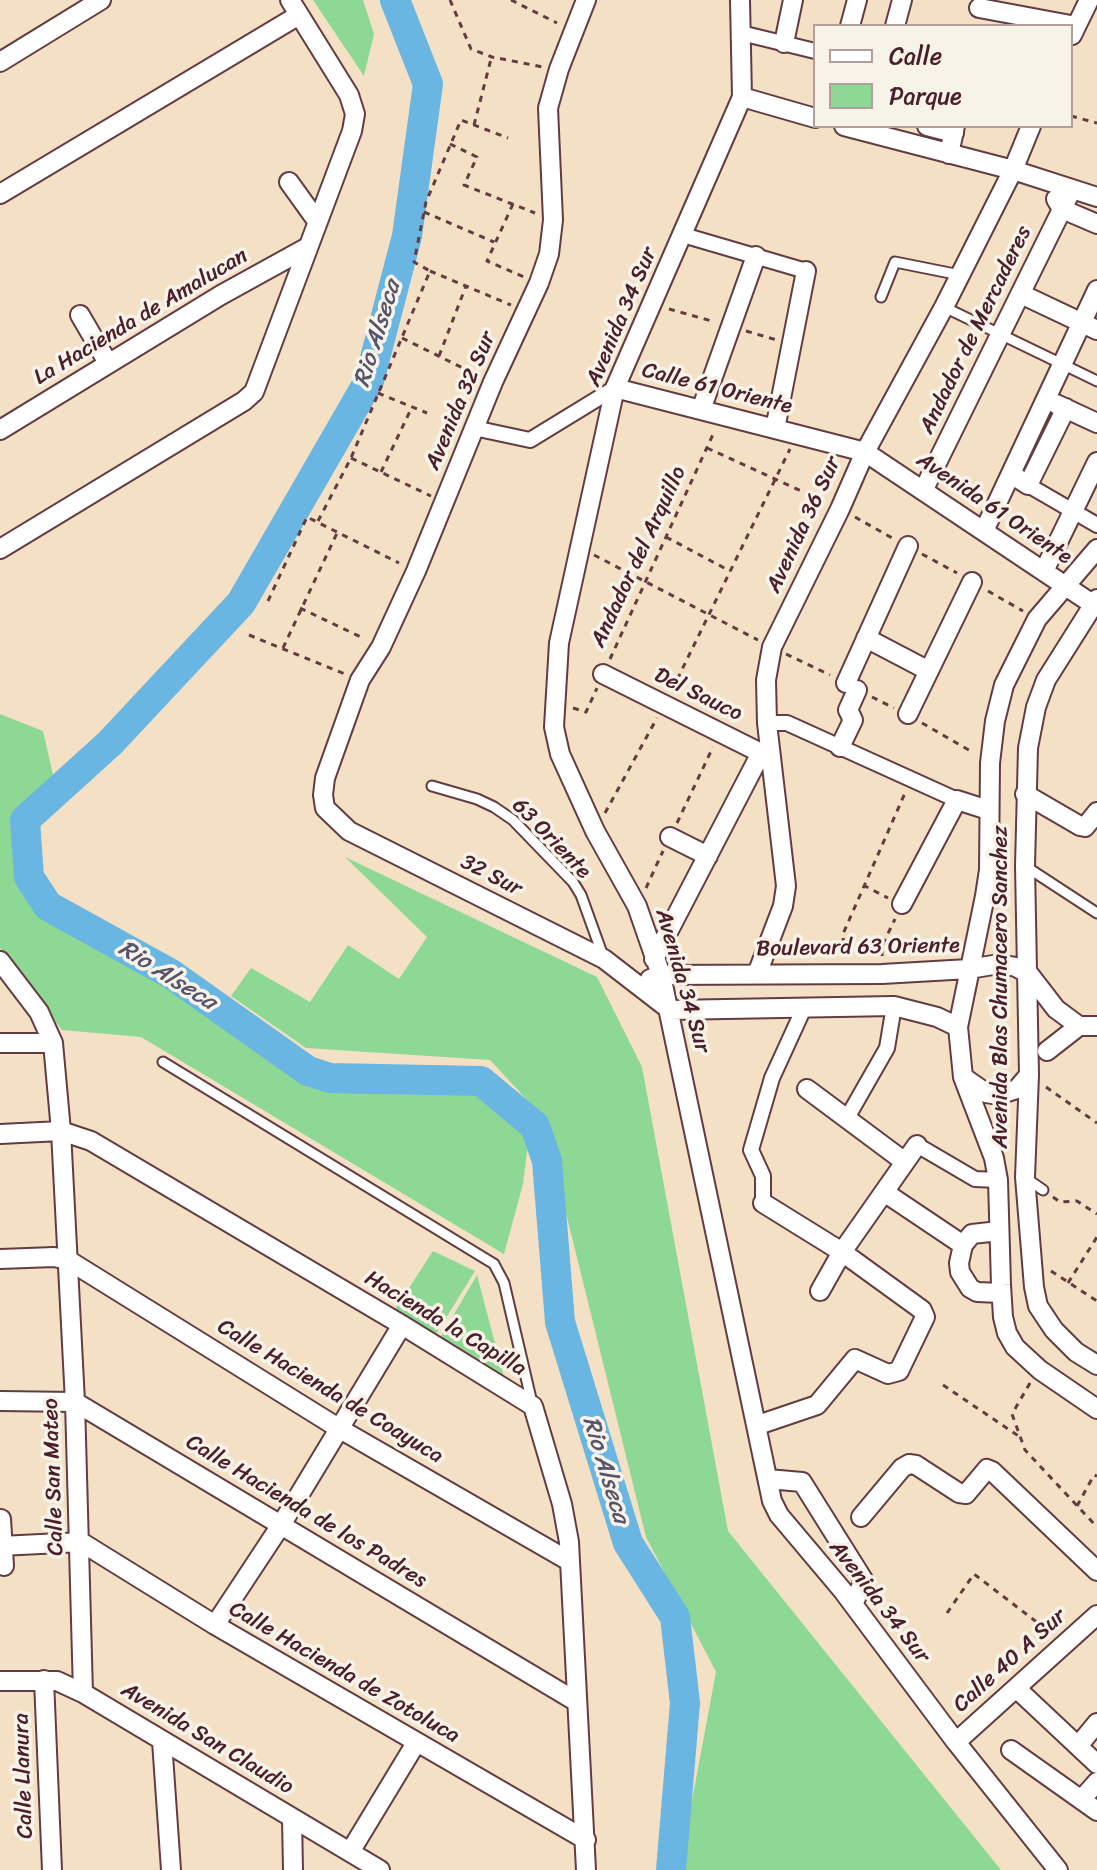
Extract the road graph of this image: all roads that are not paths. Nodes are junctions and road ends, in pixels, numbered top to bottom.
1 (101, 0) edge
2 (586, 0) edge
3 (740, 0) edge
4 (793, 0) edge
5 (857, 0) edge
6 (902, 0) edge
7 (1041, 0) edge
8 (1089, 0) edge
9 (295, 7) edge
10 (979, 11) edge
11 (1037, 19) junction
12 (851, 24) edge
13 (896, 24) edge
14 (1051, 24) edge
15 (1074, 32) edge
16 (741, 33) junction
17 (784, 43) junction
18 (813, 50) edge
19 (0, 62) edge
20 (742, 97) junction
21 (813, 114) edge
22 (852, 128) edge
23 (1030, 128) edge
24 (954, 129) edge
25 (949, 154) junction
26 (1013, 170) junction
27 (1044, 180) junction
28 (289, 182) dead end
29 (1072, 189) junction
30 (0, 194) edge
31 (1097, 197) edge
32 (1062, 209) junction
33 (317, 221) junction
34 (1097, 224) edge
35 (683, 235) junction
36 (308, 247) junction
37 (756, 256) junction
38 (806, 271) joint
39 (960, 275) junction
40 (1097, 290) edge
41 (1021, 294) junction
42 (881, 297) dead end
43 (944, 307) junction
44 (80, 315) dead end
45 (1090, 327) edge
46 (1001, 335) junction
47 (108, 363) junction
48 (1063, 365) junction
49 (1097, 381) edge
50 (615, 388) junction
51 (1047, 399) junction
52 (1066, 408) junction
53 (701, 410) junction
54 (1097, 423) edge
55 (474, 428) junction
56 (775, 429) junction
57 (0, 430) edge
58 (865, 452) junction
59 (1097, 462) edge
60 (1011, 474) junction
61 (1028, 485) junction
62 (923, 491) junction
63 (1073, 511) junction
64 (1097, 525) edge
65 (984, 531) junction
66 (908, 546) road end
67 (0, 549) edge
68 (1097, 549) edge
69 (1044, 571) junction
70 (972, 582) road end
71 (1066, 585) junction
72 (1096, 603) edge
73 (866, 638) junction
74 (929, 671) junction
75 (603, 674) road end
76 (908, 714) dead end
77 (767, 723) junction
78 (840, 747) junction
79 (766, 756) junction
80 (432, 786) dead end
81 (1025, 794) junction
82 (957, 800) junction
83 (325, 808) joint
84 (988, 810) junction
85 (1097, 812) edge
86 (670, 837) road end
87 (708, 856) junction
88 (1025, 866) junction
89 (902, 904) road end
90 (1097, 913) edge
91 (604, 959) junction
92 (0, 961) edge
93 (657, 967) junction
94 (969, 969) junction
95 (757, 974) junction
96 (1029, 974) junction
97 (0, 981) edge
98 (636, 984) junction
99 (20, 988) junction
100 (894, 1006) junction
101 (804, 1008) junction
102 (670, 1010) junction
103 (1088, 1026) edge
104 (958, 1027) junction
105 (0, 1043) edge
106 (53, 1043) junction
107 (1047, 1051) dead end
108 (163, 1062) dead end
109 (1029, 1075) junction
110 (963, 1077) junction
111 (807, 1089) dead end
112 (847, 1118) junction
113 (61, 1131) junction
114 (0, 1134) edge
115 (917, 1145) joint
116 (905, 1162) junction
117 (1025, 1177) junction
118 (998, 1180) junction
119 (1043, 1190) road end
120 (884, 1192) junction
121 (763, 1203) joint
122 (999, 1231) junction
123 (963, 1245) junction
124 (842, 1252) junction
125 (0, 1259) edge
126 (68, 1260) junction
127 (820, 1291) dead end
128 (1001, 1293) junction
129 (402, 1325) junction
130 (1097, 1365) edge
131 (0, 1401) edge
132 (75, 1402) junction
133 (533, 1406) junction
134 (1097, 1409) edge
135 (758, 1425) junction
136 (340, 1429) junction
137 (768, 1479) junction
138 (861, 1517) dead end
139 (1, 1519) edge
140 (281, 1525) junction
141 (81, 1542) junction
142 (2, 1546) edge
143 (569, 1561) junction
144 (4, 1566) dead end
145 (1097, 1571) edge
146 (853, 1604) junction
147 (1097, 1615) edge
148 (215, 1625) junction
149 (44, 1680) junction
150 (0, 1681) edge
151 (1016, 1688) junction
152 (83, 1693) junction
153 (577, 1702) junction
154 (1097, 1723) edge
155 (162, 1741) junction
156 (956, 1742) junction
157 (416, 1743) junction
158 (1078, 1746) junction
159 (1011, 1750) dead end
160 (1097, 1764) edge
161 (1097, 1782) edge
162 (1090, 1805) edge
163 (292, 1818) junction
164 (586, 1840) junction
165 (350, 1852) junction
166 (52, 1870) edge
167 (171, 1870) edge
168 (293, 1870) edge
169 (380, 1870) edge
170 (586, 1870) edge
171 (1058, 1870) edge

1 - 19 street
2 - 55 street, Avenida 32 Sur
3 - 16 street, Avenida 34 Sur
4 - 17 street
5 - 12 street
6 - 13 street
7 - 11 street
8 - 15 street
9 - 30 street
9 - 33 street
10 - 11 street
11 - 14 street
16 - 17 street
16 - 20 street, Avenida 34 Sur
17 - 18 street
20 - 21 street
20 - 35 street, Avenida 34 Sur
22 - 25 street
23 - 26 street, Avenida 36 Sur
24 - 25 street
25 - 26 street
26 - 27 street
26 - 39 street, Avenida 36 Sur
27 - 29 street
27 - 32 street
28 - 33 street
29 - 31 street
29 - 32 street, Andador de Mercaderes
32 - 34 street
32 - 41 street, Andador de Mercaderes
33 - 36 street
35 - 37 street
35 - 50 street, Avenida 34 Sur
36 - 47 street, La Hacienda de Amalucan
36 - 67 street
37 - 38 street
37 - 53 street
38 - 56 street
39 - 42 lane
39 - 43 street, Avenida 36 Sur
40 - 45 street
41 - 45 street
41 - 46 street, Andador de Mercaderes
43 - 46 lane
43 - 58 street, Avenida 36 Sur
44 - 47 street
45 - 48 street
46 - 48 lane
46 - 62 street, Andador de Mercaderes
47 - 57 street, La Hacienda de Amalucan
48 - 49 lane
48 - 51 street
50 - 53 street, Calle 61 Oriente
50 - 55 street, Calle 61 Oriente
50 - 93 street, Avenida 34 Sur
51 - 52 street
51 - 60 street
52 - 54 street
52 - 61 street
53 - 56 street, Calle 61 Oriente
55 - 83 street, Avenida 32 Sur
56 - 58 street, Calle 61 Oriente
58 - 62 street, Avenida 61 Oriente
58 - 77 street, Avenida 36 Sur
59 - 63 street
60 - 61 street
60 - 65 street
61 - 63 street
62 - 65 street, Avenida 61 Oriente
63 - 64 street
63 - 69 street
65 - 69 street, Avenida 61 Oriente
66 - 73 street
68 - 71 street, Avenida Blas Chumacero Sanchez
69 - 71 street, Avenida 61 Oriente
70 - 74 street
71 - 72 street, Avenida 61 Oriente
71 - 84 street, Avenida Blas Chumacero Sanchez
72 - 81 street, Avenida Blas Chumacero Sanchez
73 - 74 street
73 - 78 street
74 - 76 street
75 - 79 street, Del Sauco
77 - 78 street
77 - 79 street, Avenida 36 Sur
78 - 82 street
79 - 87 street
79 - 95 street, Avenida 36 Sur
80 - 91 lane, 63 Oriente
81 - 85 street
81 - 88 street, Avenida Blas Chumacero Sanchez
82 - 84 street
82 - 89 street
83 - 91 street, 32 Sur
84 - 94 street, Avenida Blas Chumacero Sanchez
86 - 87 street
87 - 93 street
88 - 90 lane
88 - 96 street, Avenida Blas Chumacero Sanchez
91 - 98 street, 32 Sur
92 - 99 street
93 - 95 street, Boulevard 63 Oriente
93 - 98 street
93 - 102 street, Avenida 34 Sur
94 - 95 street, Boulevard 63 Oriente
94 - 96 street, Boulevard 63 Oriente
94 - 104 street, Avenida Blas Chumacero Sanchez
96 - 103 street
96 - 109 street, Avenida Blas Chumacero Sanchez
97 - 99 street
98 - 102 street, 32 Sur
99 - 106 street
100 - 101 street
100 - 104 street
100 - 112 street
101 - 102 street
101 - 121 street
102 - 135 street, Avenida 34 Sur
103 - 107 street
104 - 110 street, Avenida Blas Chumacero Sanchez
105 - 106 street
106 - 113 street, Calle San Mateo
108 - 133 lane
109 - 110 street
109 - 117 street, Avenida Blas Chumacero Sanchez
110 - 118 street, Avenida Blas Chumacero Sanchez
111 - 112 street
112 - 116 street
113 - 114 street, Hacienda la Capilla
113 - 126 street, Calle San Mateo
113 - 129 street, Hacienda la Capilla
115 - 116 street
115 - 118 street
116 - 120 street
117 - 119 lane
117 - 130 street, Avenida Blas Chumacero Sanchez
118 - 122 street, Avenida Blas Chumacero Sanchez
120 - 123 street
120 - 124 street
121 - 124 street
122 - 123 street
122 - 128 street, Avenida Blas Chumacero Sanchez
123 - 128 street
124 - 127 street
124 - 135 street
125 - 126 street
126 - 132 street, Calle San Mateo
126 - 136 street, Calle Hacienda de Coayuca
128 - 134 street, Avenida Blas Chumacero Sanchez
129 - 133 street, Hacienda la Capilla
129 - 136 street
131 - 132 street
132 - 140 street, Calle Hacienda de los Padres
132 - 141 street, Calle San Mateo
133 - 143 street, Hacienda la Capilla
135 - 137 street, Avenida 34 Sur
136 - 140 street
136 - 143 street, Calle Hacienda de Coayuca
137 - 146 street, Avenida 34 Sur
137 - 146 street
138 - 145 street
139 - 142 street
140 - 148 street
140 - 153 street, Calle Hacienda de los Padres
141 - 142 street
141 - 148 street, Calle Hacienda de Zotoluca
141 - 152 street, Calle San Mateo
142 - 144 street
143 - 153 street, Hacienda la Capilla
146 - 156 street, Avenida 34 Sur
147 - 151 street, Calle 40 A Sur
148 - 157 street, Calle Hacienda de Zotoluca
149 - 150 street, Avenida San Claudio
149 - 152 street, Avenida San Claudio
149 - 166 street, Calle Llanura
151 - 156 street, Calle 40 A Sur
151 - 158 street
152 - 155 street, Avenida San Claudio
153 - 164 street, Hacienda la Capilla
154 - 158 street
155 - 163 street, Avenida San Claudio
155 - 167 street
156 - 171 street, Avenida 34 Sur
157 - 164 street, Calle Hacienda de Zotoluca
157 - 165 street
158 - 160 street
159 - 162 street
161 - 162 street
163 - 165 street, Avenida San Claudio
163 - 168 street
164 - 170 street, Hacienda la Capilla
165 - 169 street, Avenida San Claudio

